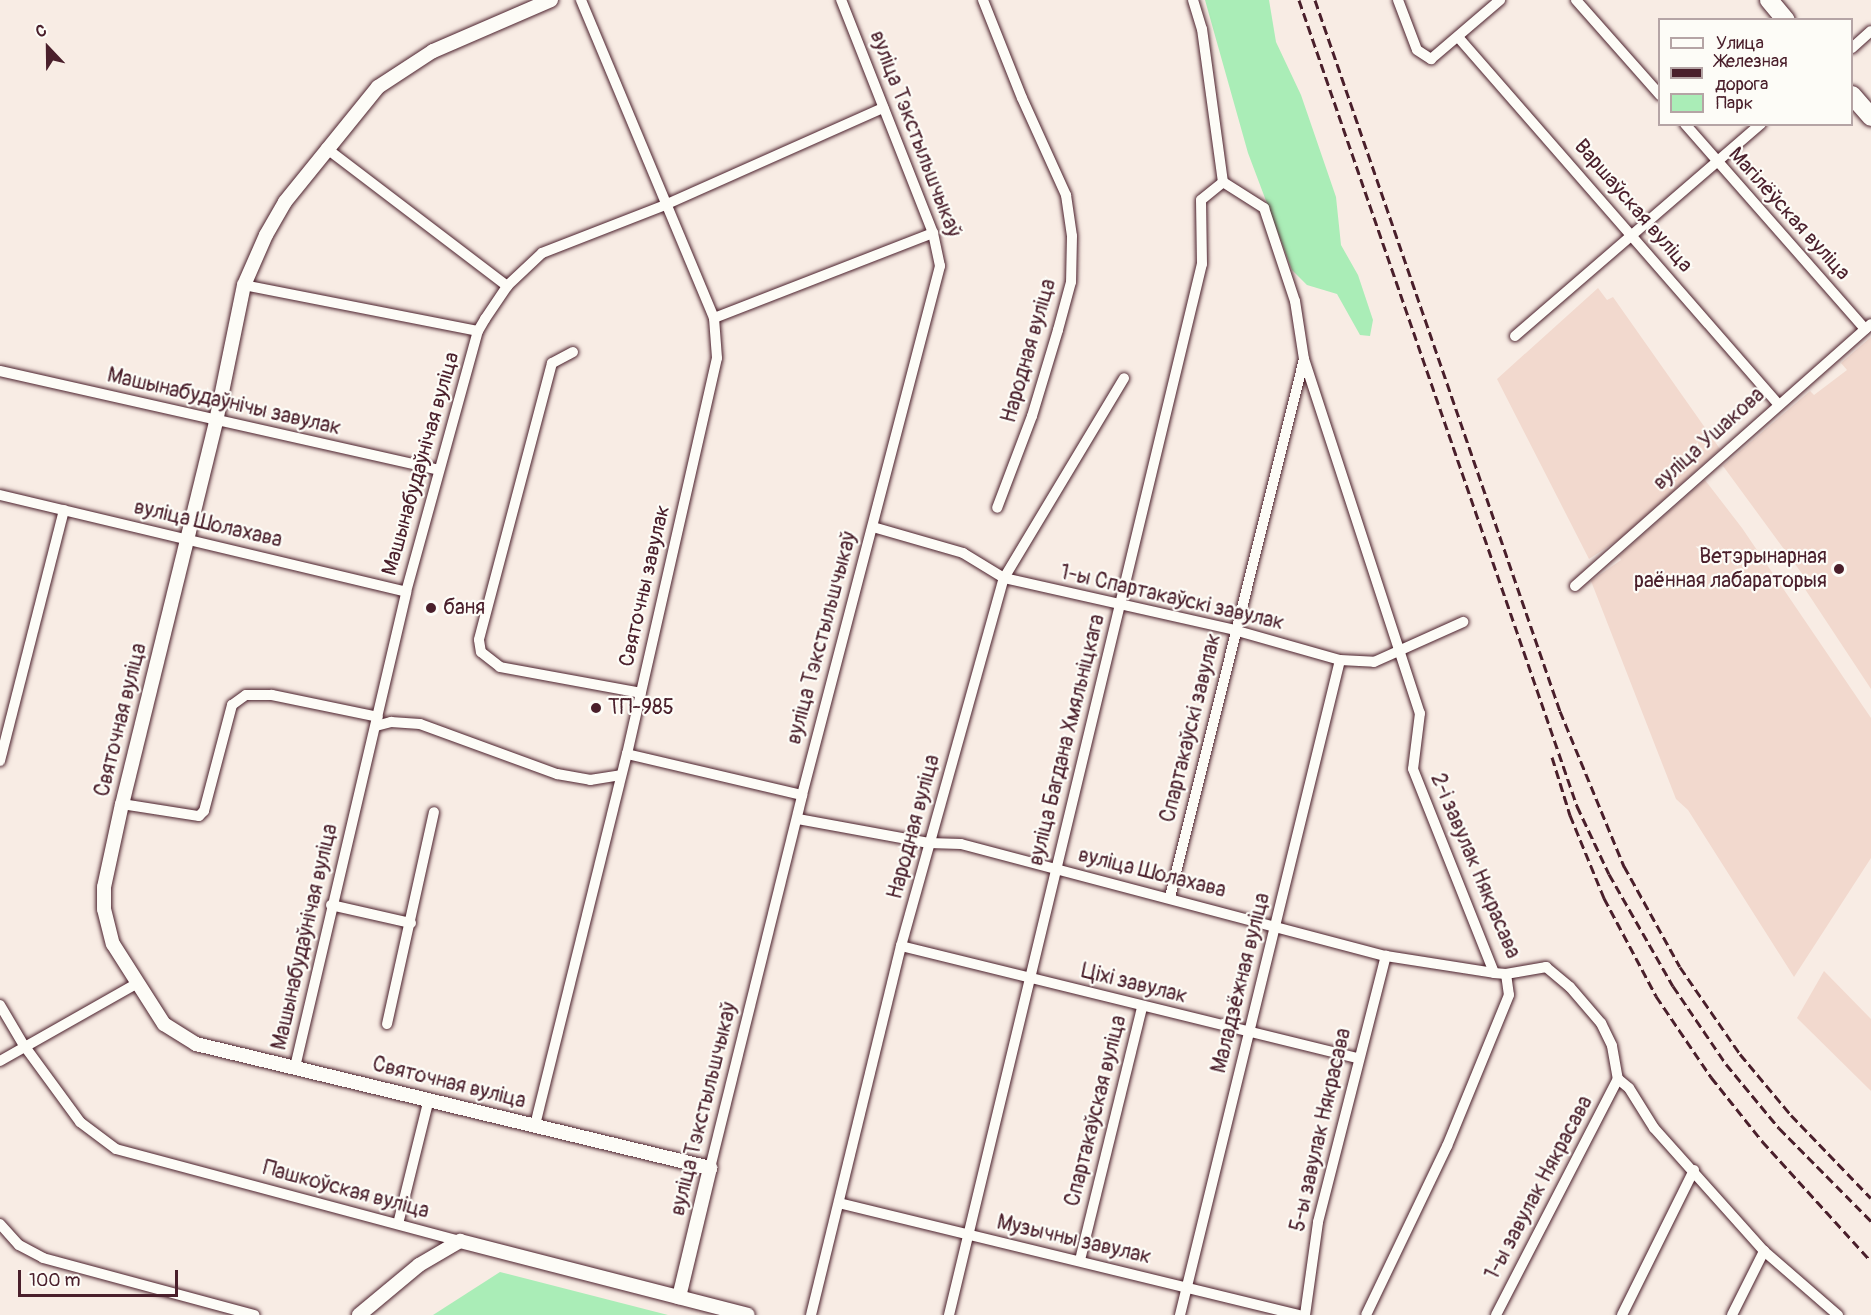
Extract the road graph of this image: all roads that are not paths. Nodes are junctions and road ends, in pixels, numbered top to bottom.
1 (551, 0) edge
2 (580, 0) edge
3 (841, 0) edge
4 (983, 0) edge
5 (1193, 0) edge
6 (1398, 0) edge
7 (1500, 0) edge
8 (1576, 0) edge
9 (1769, 0) edge
10 (1784, 18) edge
11 (1871, 31) edge
12 (1458, 37) junction
13 (1853, 46) edge
14 (1658, 94) edge
15 (1853, 97) edge
16 (883, 108) junction
17 (1871, 117) edge
18 (1687, 126) edge
19 (1759, 126) edge
20 (326, 148) junction
21 (1718, 162) junction
22 (1223, 182) junction
23 (665, 205) junction
24 (933, 233) junction
25 (1634, 234) junction
26 (244, 285) junction
27 (507, 286) junction
28 (714, 318) junction
29 (1868, 326) edge
30 (478, 331) junction
31 (1515, 336) dead end
32 (573, 352) dead end
33 (1304, 359) junction
34 (0, 371) edge
35 (1124, 378) dead end
36 (1777, 403) junction
37 (216, 423) junction
38 (439, 470) junction
39 (0, 495) edge
40 (997, 508) dead end
41 (64, 510) junction
42 (873, 527) junction
43 (187, 538) junction
44 (1004, 578) junction
45 (1575, 586) dead end
46 (406, 592) junction
47 (1122, 604) junction
48 (1463, 622) dead end
49 (1234, 630) junction
50 (1400, 651) junction
51 (1340, 660) junction
52 (641, 693) junction
53 (377, 721) junction
54 (627, 754) junction
55 (0, 761) edge
56 (621, 775) junction
57 (802, 795) junction
58 (122, 804) junction
59 (434, 812) dead end
60 (798, 819) junction
61 (929, 843) junction
62 (1054, 869) junction
63 (1170, 897) junction
64 (331, 905) junction
65 (411, 923) junction
66 (1276, 924) junction
67 (901, 946) junction
68 (1386, 956) junction
69 (1500, 974) junction
70 (1029, 978) junction
71 (138, 983) junction
72 (0, 1005) edge
73 (1142, 1007) junction
74 (387, 1024) dead end
75 (1248, 1033) junction
76 (23, 1044) junction
77 (1357, 1058) junction
78 (0, 1060) edge
79 (296, 1067) junction
80 (1618, 1079) junction
81 (429, 1099) junction
82 (535, 1125) junction
83 (710, 1168) junction
84 (1694, 1170) junction
85 (839, 1203) junction
86 (0, 1224) edge
87 (398, 1224) junction
88 (968, 1234) junction
89 (460, 1241) junction
90 (1764, 1251) junction
91 (1080, 1260) junction
92 (1187, 1287) junction
93 (679, 1297) junction
94 (254, 1315) edge
95 (359, 1315) edge
96 (748, 1315) edge
97 (811, 1315) edge
98 (949, 1315) edge
99 (1180, 1315) edge
100 (1299, 1315) edge
101 (1305, 1315) edge
102 (1366, 1315) edge
103 (1496, 1315) edge
104 (1622, 1315) edge
105 (1732, 1315) edge
106 (1838, 1315) edge

1 - 20 street, Святочная вуліца
2 - 23 street, Святочны завулак
3 - 16 street, вуліца Тэкстыльшчыкаў
4 - 40 street, Народная вуліца
5 - 22 street
6 - 12 street
7 - 12 street
8 - 14 street
9 - 10 main road
11 - 13 street
12 - 25 street, Варшаўская вуліца
15 - 17 main road
16 - 23 street, Машынабудаўнічая вуліца
16 - 24 street, вуліца Тэкстыльшчыкаў
18 - 21 street, Магілёўская вуліца
19 - 21 street
20 - 26 street, Святочная вуліца
20 - 27 street
21 - 25 street
21 - 29 street, Магілёўская вуліца
22 - 33 street
22 - 47 street, вуліца Багдана Хмяльніцкага
23 - 27 street, Машынабудаўнічая вуліца
23 - 28 street, Святочны завулак
24 - 28 street
24 - 42 street, вуліца Тэкстыльшчыкаў
25 - 31 street
25 - 36 street, Варшаўская вуліца
26 - 30 street
26 - 37 street, Святочная вуліца
27 - 30 street, Машынабудаўнічая вуліца
28 - 52 street, Святочны завулак
29 - 36 street, вуліца Ушакова
30 - 38 street, Машынабудаўнічая вуліца
32 - 52 street
33 - 49 street, Спартакаўскі завулак
33 - 50 street, 2-і завулак Някрасава
34 - 37 street, Машынабудаўнічы завулак
35 - 44 street, Народная вуліца
36 - 45 street, вуліца Ушакова
37 - 38 street, Машынабудаўнічы завулак
37 - 43 street, Святочная вуліца
38 - 46 street, Машынабудаўнічая вуліца
39 - 41 street, вуліца Шолахава
41 - 43 street, вуліца Шолахава
41 - 55 street
42 - 44 street, 1-ы Спартакаўскі завулак
42 - 57 street, вуліца Тэкстыльшчыкаў
43 - 46 street, вуліца Шолахава
43 - 58 street, Святочная вуліца
44 - 47 street, 1-ы Спартакаўскі завулак
44 - 61 street, Народная вуліца
46 - 53 street, Машынабудаўнічая вуліца
47 - 49 street, 1-ы Спартакаўскі завулак
47 - 62 street, вуліца Багдана Хмяльніцкага
48 - 50 street, 1-ы Спартакаўскі завулак
49 - 51 street, 1-ы Спартакаўскі завулак
49 - 63 street, Спартакаўскі завулак
50 - 51 street, 1-ы Спартакаўскі завулак
50 - 69 street, 2-і завулак Някрасава
51 - 66 street, Маладзёжная вуліца
52 - 54 street, Святочны завулак
53 - 56 street
53 - 58 street
53 - 64 street, Машынабудаўнічая вуліца
54 - 56 street, Святочны завулак
54 - 57 street
56 - 82 street, Святочны завулак
57 - 60 street, вуліца Тэкстыльшчыкаў
58 - 71 street, Святочная вуліца
59 - 65 street
60 - 61 street, вуліца Шолахава
60 - 83 street, вуліца Тэкстыльшчыкаў
61 - 62 street, вуліца Шолахава
61 - 67 street, Народная вуліца
62 - 63 street, вуліца Шолахава
62 - 70 street, вуліца Багдана Хмяльніцкага
63 - 66 street, вуліца Шолахава
64 - 65 street
64 - 79 street, Машынабудаўнічая вуліца
65 - 74 street
66 - 68 street, вуліца Шолахава
66 - 75 street, Маладзёжная вуліца
67 - 70 street, Ціхі завулак
67 - 85 street, Народная вуліца
68 - 69 street, вуліца Шолахава
68 - 77 street, 5-ы завулак Някрасава
69 - 80 street, вуліца Шолахава
69 - 102 street, 2-і завулак Някрасава
70 - 73 street, Ціхі завулак
70 - 88 street, вуліца Багдана Хмяльніцкага
71 - 76 street
71 - 79 street, Святочная вуліца
72 - 76 street, Пашкоўская вуліца
73 - 75 street, Ціхі завулак
73 - 91 street, Спартакаўская вуліца
75 - 77 street, Ціхі завулак
75 - 92 street, Маладзёжная вуліца
76 - 78 street
76 - 87 street, Пашкоўская вуліца
77 - 101 street, 5-ы завулак Някрасава
79 - 81 street, Святочная вуліца
80 - 84 street
80 - 103 street, 1-ы завулак Някрасава
81 - 82 street, Святочная вуліца
81 - 87 street
82 - 83 street, Святочная вуліца
83 - 93 street, вуліца Тэкстыльшчыкаў
84 - 90 street
84 - 104 street
85 - 88 street, Музычны завулак
85 - 97 street, Народная вуліца
86 - 94 street
87 - 89 street, Пашкоўская вуліца
88 - 91 street, Музычны завулак
88 - 98 street, вуліца Багдана Хмяльніцкага
89 - 93 street, Пашкоўская вуліца
89 - 95 street
90 - 105 street
90 - 106 street
91 - 92 street, Музычны завулак
92 - 99 street, Маладзёжная вуліца
92 - 100 street, Музычны завулак
93 - 96 street, Пашкоўская вуліца

